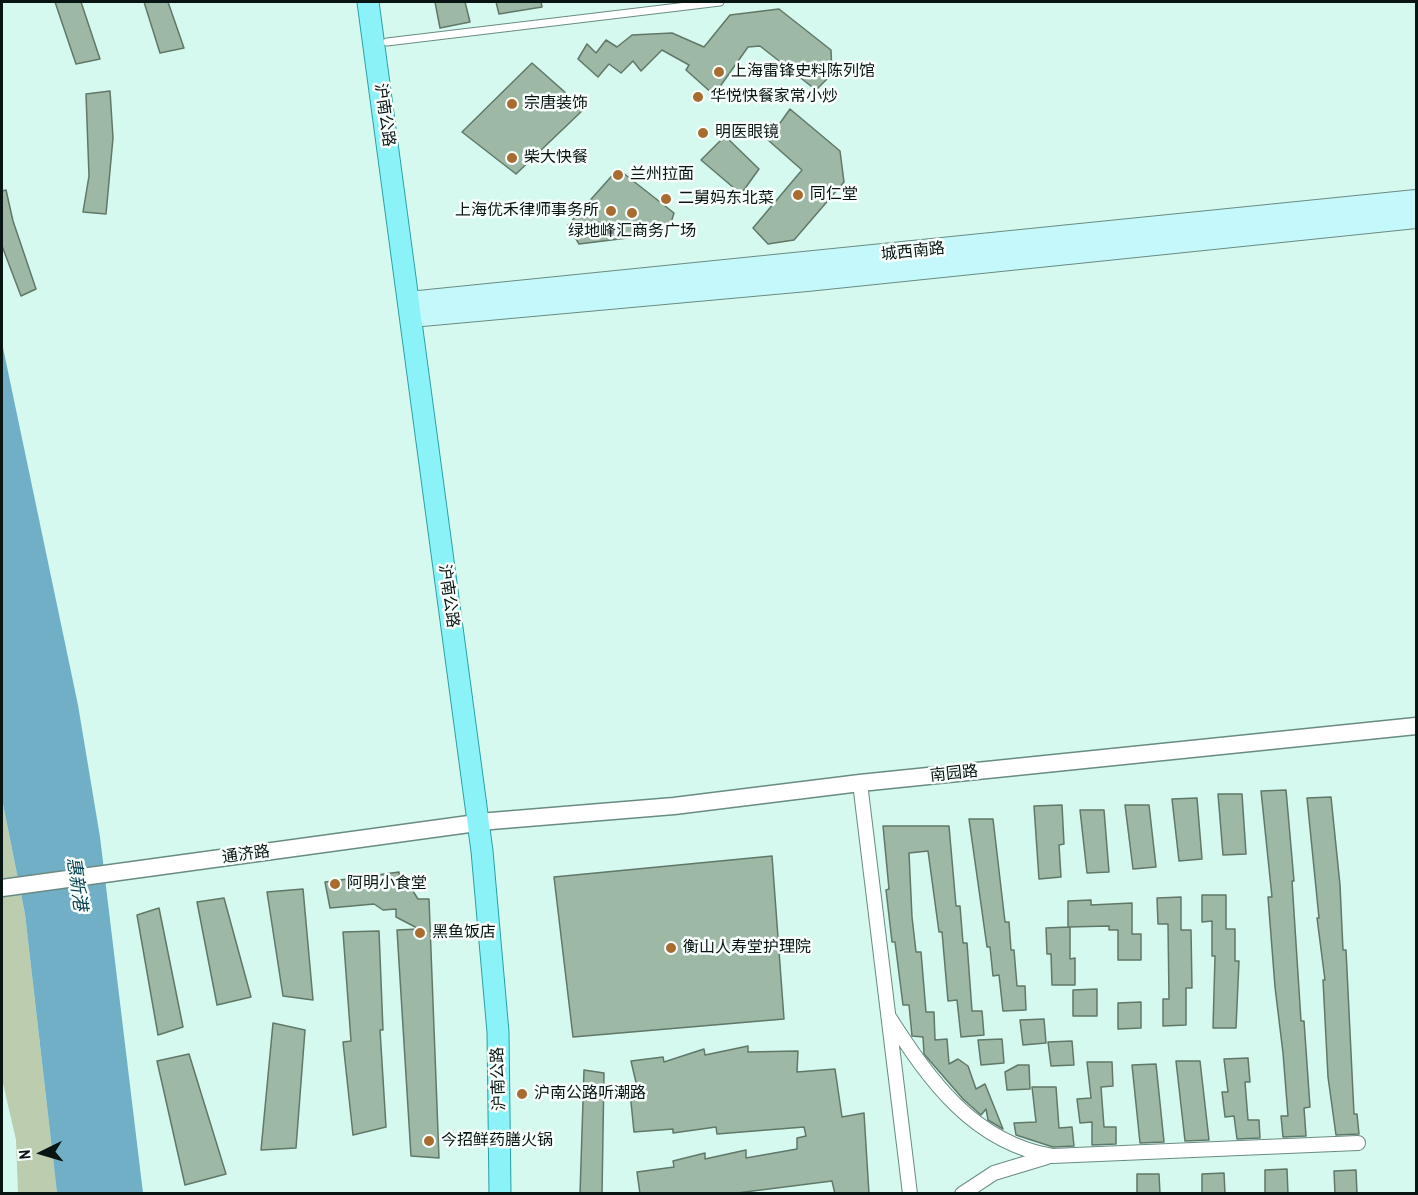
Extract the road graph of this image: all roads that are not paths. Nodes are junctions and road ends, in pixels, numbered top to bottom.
1 (368, 2) edge
2 (381, 2) edge
3 (720, 2) edge
4 (387, 42) junction
5 (1416, 200) edge
6 (1416, 218) edge
7 (416, 309) junction
8 (1416, 726) edge
9 (860, 783) junction
10 (484, 822) junction
11 (3, 888) edge
12 (890, 1017) junction
13 (1358, 1143) dead end
14 (1052, 1156) junction
15 (500, 1194) edge
16 (513, 1194) edge
17 (910, 1194) edge
18 (962, 1194) edge

1 - 7 main road, 沪南公路
2 - 4 main road, 沪南公路
3 - 4 lane
4 - 7 main road, 沪南公路
5 - 7 main road, 城西南路
6 - 7 main road, 城西南路
7 - 10 main road, 沪南公路
8 - 9 street, 南园路
9 - 10 street, 南园路
9 - 12 street
10 - 11 street, 通济路
10 - 15 main road, 沪南公路
10 - 16 main road, 沪南公路
12 - 14 street
12 - 17 street
13 - 14 street
14 - 18 street

